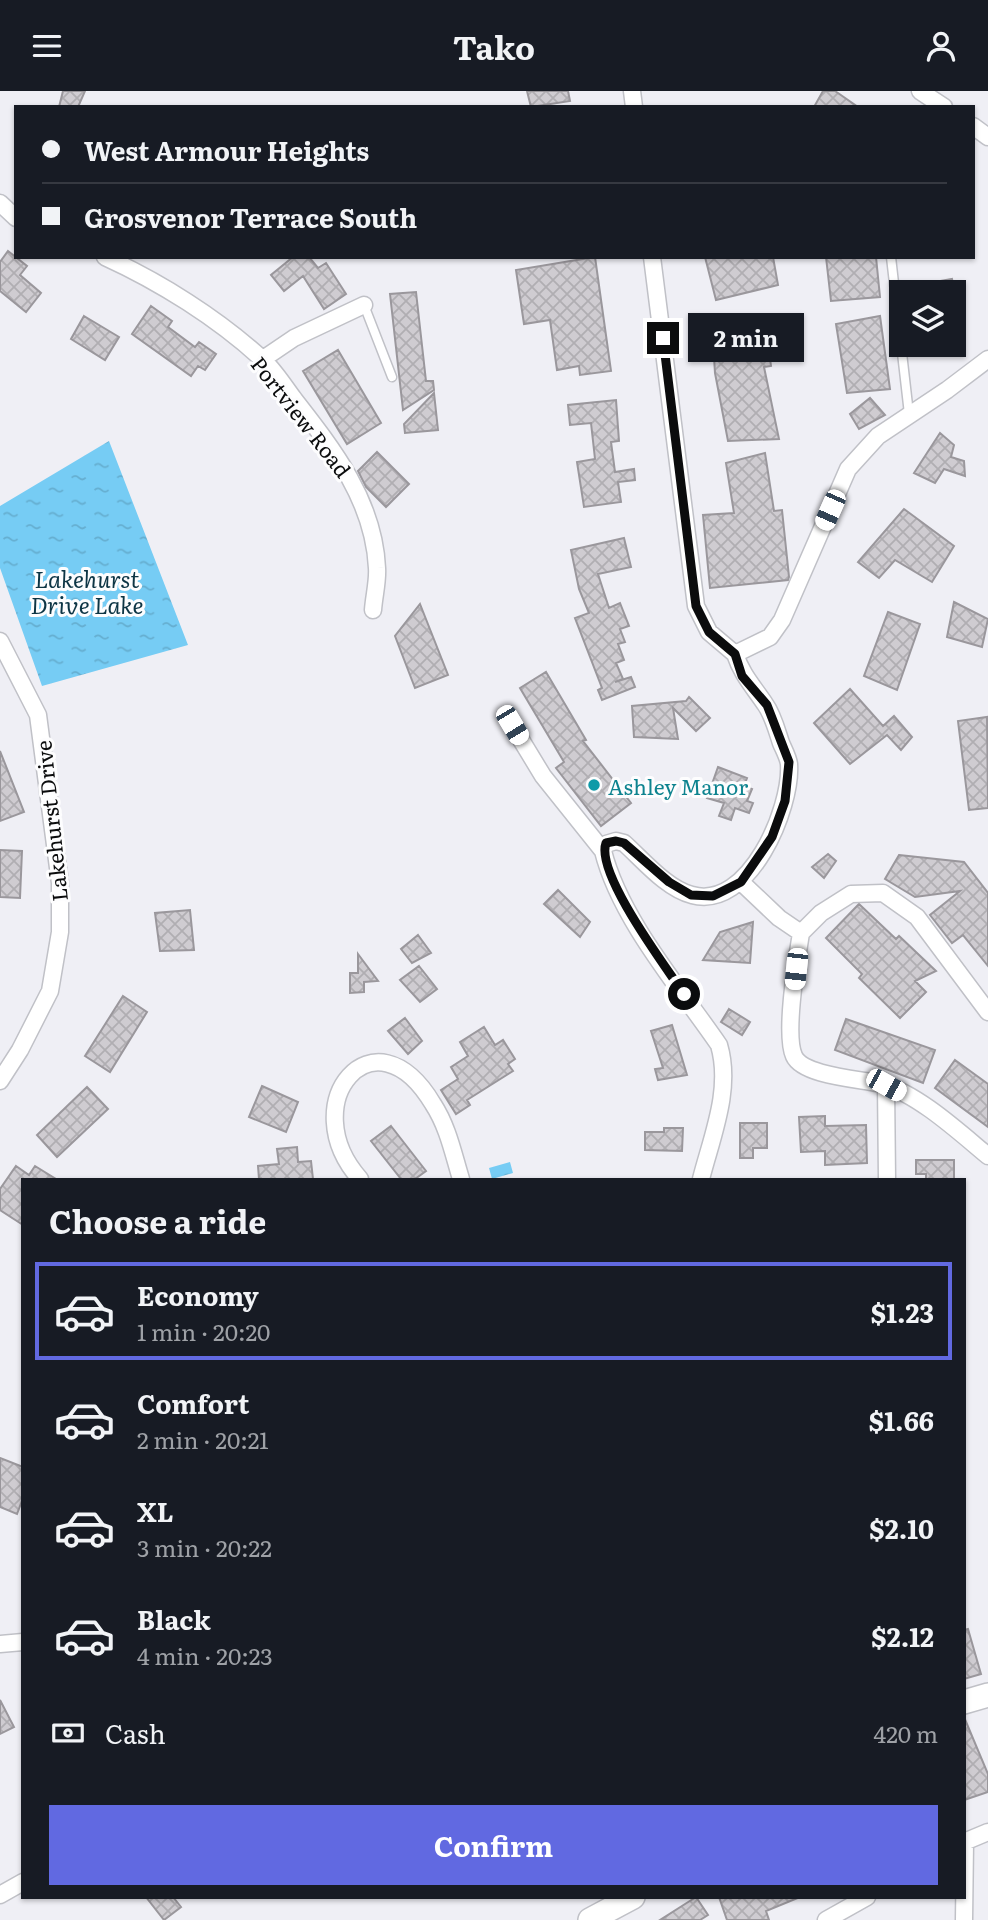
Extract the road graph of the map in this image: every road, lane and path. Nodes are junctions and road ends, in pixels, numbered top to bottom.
1 (920, 91) edge
2 (941, 105) edge
3 (0, 203) edge
4 (14, 216) edge
5 (110, 259) edge
6 (652, 259) edge
7 (891, 259) edge
8 (364, 305) joint
9 (263, 359) junction
10 (988, 359) edge
11 (392, 377) dead end
12 (909, 414) junction
13 (373, 610) dead end
14 (0, 641) edge
15 (735, 654) junction
16 (512, 725) dead end
17 (603, 851) junction
18 (741, 882) junction
19 (801, 933) junction
20 (988, 1012) edge
21 (0, 1081) edge
22 (886, 1085) junction
23 (988, 1156) edge
24 (359, 1178) edge
25 (461, 1178) edge
26 (701, 1178) edge
27 (887, 1178) edge
28 (21, 1642) edge
29 (0, 1644) edge
30 (988, 1695) edge
31 (966, 1701) edge
32 (988, 1832) edge
33 (966, 1842) edge
34 (21, 1883) edge
35 (0, 1895) edge
36 (629, 1899) edge
37 (863, 1899) edge
38 (964, 1899) edge
39 (590, 1920) edge
40 (826, 1920) edge
41 (964, 1920) edge

1 - 2 street
3 - 4 street
5 - 9 street, Portview Road
6 - 15 street
7 - 12 lane
8 - 9 street
8 - 11 lane
9 - 13 street, Portview Road
10 - 12 street
12 - 15 street
14 - 21 street, Lakehurst Drive
15 - 18 street
16 - 17 street
17 - 18 street
17 - 26 street
18 - 19 street
19 - 20 street
19 - 22 street
22 - 23 street
22 - 27 street
24 - 25 street
28 - 29 street
30 - 31 main road
32 - 33 street
34 - 35 street
36 - 39 main road
37 - 40 street
38 - 41 street

